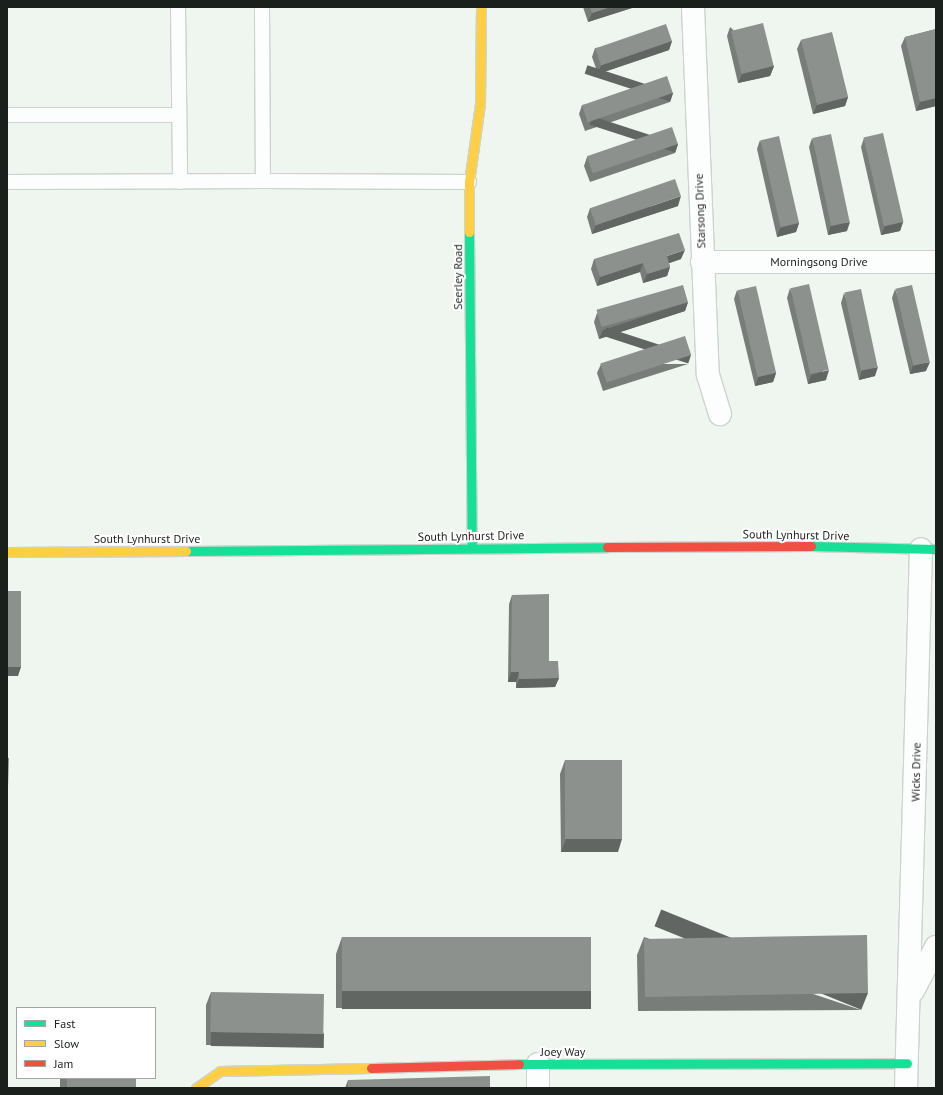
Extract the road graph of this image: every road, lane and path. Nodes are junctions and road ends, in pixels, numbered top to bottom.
1 (178, 7) edge
2 (262, 7) edge
3 (481, 7) edge
4 (693, 7) edge
5 (7, 115) edge
6 (179, 115) junction
7 (263, 181) junction
8 (7, 182) edge
9 (180, 182) junction
10 (469, 182) junction
11 (702, 262) junction
12 (936, 262) edge
13 (720, 414) dead end
14 (472, 547) junction
15 (929, 549) edge
16 (7, 552) edge
17 (936, 947) edge
18 (910, 996) junction
19 (907, 1063) junction
20 (538, 1064) junction
21 (196, 1088) edge
22 (538, 1088) edge
23 (906, 1088) edge

1 - 6 lane
2 - 7 lane
3 - 10 street, Seerley Road
4 - 11 street, Starsong Drive
5 - 6 lane
6 - 9 lane
7 - 9 lane
7 - 10 lane
8 - 9 lane
10 - 14 street, Seerley Road
11 - 12 street, Morningsong Drive
11 - 13 street, Starsong Drive
14 - 15 street, South Lynhurst Drive
14 - 16 street, South Lynhurst Drive
15 - 18 street, Wicks Drive
17 - 18 street, Wicks Drive
18 - 19 street, Wicks Drive
19 - 20 street, Joey Way
19 - 23 street, Wicks Drive
20 - 21 street, Joey Way
20 - 22 street

